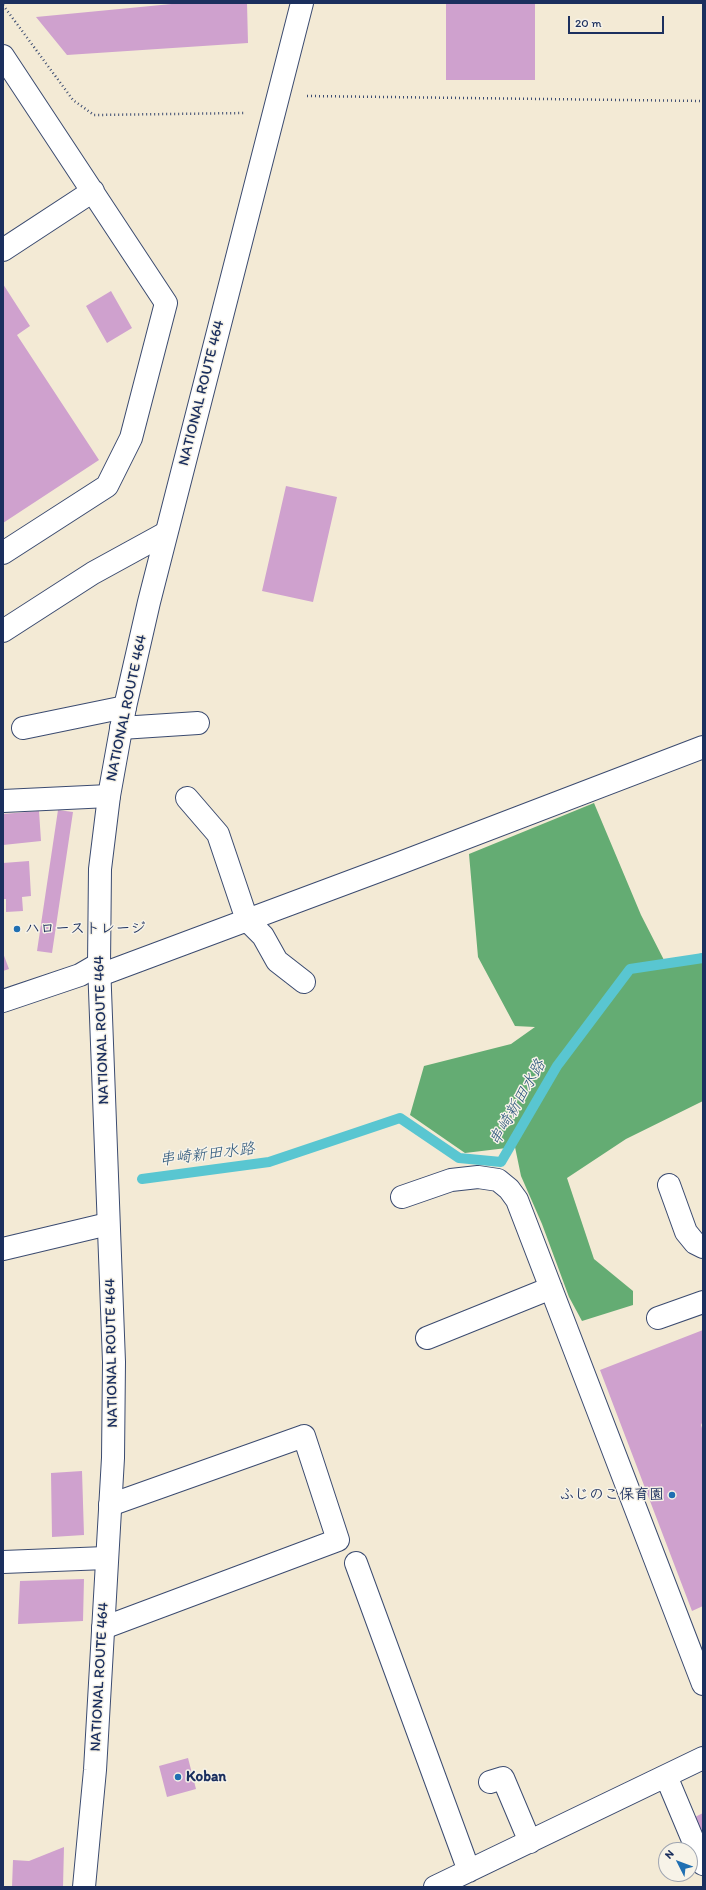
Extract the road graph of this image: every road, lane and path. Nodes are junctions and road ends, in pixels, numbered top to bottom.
1 (302, 3) edge
2 (3, 4) edge
3 (3, 56) edge
4 (703, 101) edge
5 (276, 103) junction
6 (93, 191) junction
7 (3, 250) edge
8 (166, 534) junction
9 (3, 553) edge
10 (3, 631) edge
11 (125, 707) junction
12 (198, 723) dead end
13 (23, 728) dead end
14 (121, 728) junction
15 (703, 747) edge
16 (109, 796) junction
17 (187, 798) dead end
18 (3, 801) edge
19 (247, 920) junction
20 (100, 970) junction
21 (304, 982) dead end
22 (3, 1001) edge
23 (670, 1185) dead end
24 (402, 1197) dead end
25 (108, 1224) junction
26 (703, 1248) edge
27 (3, 1249) edge
28 (551, 1288) junction
29 (703, 1302) edge
30 (658, 1318) dead end
31 (426, 1338) dead end
32 (110, 1505) junction
33 (106, 1558) junction
34 (3, 1562) edge
35 (356, 1563) dead end
36 (103, 1628) junction
37 (703, 1684) edge
38 (703, 1758) edge
39 (666, 1776) junction
40 (490, 1782) dead end
41 (530, 1842) junction
42 (703, 1864) edge
43 (468, 1871) junction
44 (84, 1887) edge
45 (435, 1887) edge

1 - 5 main road, NATIONAL ROUTE 464
2 - 5 path
3 - 6 main road
4 - 5 path
5 - 8 main road, NATIONAL ROUTE 464
6 - 7 main road
6 - 9 main road
8 - 10 main road
8 - 11 main road, NATIONAL ROUTE 464
11 - 13 main road
11 - 14 main road, NATIONAL ROUTE 464
12 - 14 main road
14 - 16 main road, NATIONAL ROUTE 464
15 - 19 main road
16 - 18 main road
16 - 20 main road, NATIONAL ROUTE 464
17 - 19 main road
19 - 20 main road
19 - 21 main road
20 - 22 main road
20 - 25 main road, NATIONAL ROUTE 464
23 - 26 main road
24 - 28 main road
25 - 27 main road
25 - 32 main road, NATIONAL ROUTE 464
28 - 31 main road
28 - 37 main road
29 - 30 main road
32 - 33 main road, NATIONAL ROUTE 464
32 - 36 main road
33 - 34 main road
33 - 36 main road, NATIONAL ROUTE 464
35 - 43 main road
36 - 44 main road, NATIONAL ROUTE 464
38 - 39 main road
39 - 41 main road
39 - 42 main road
40 - 41 main road
41 - 43 main road
43 - 45 main road

